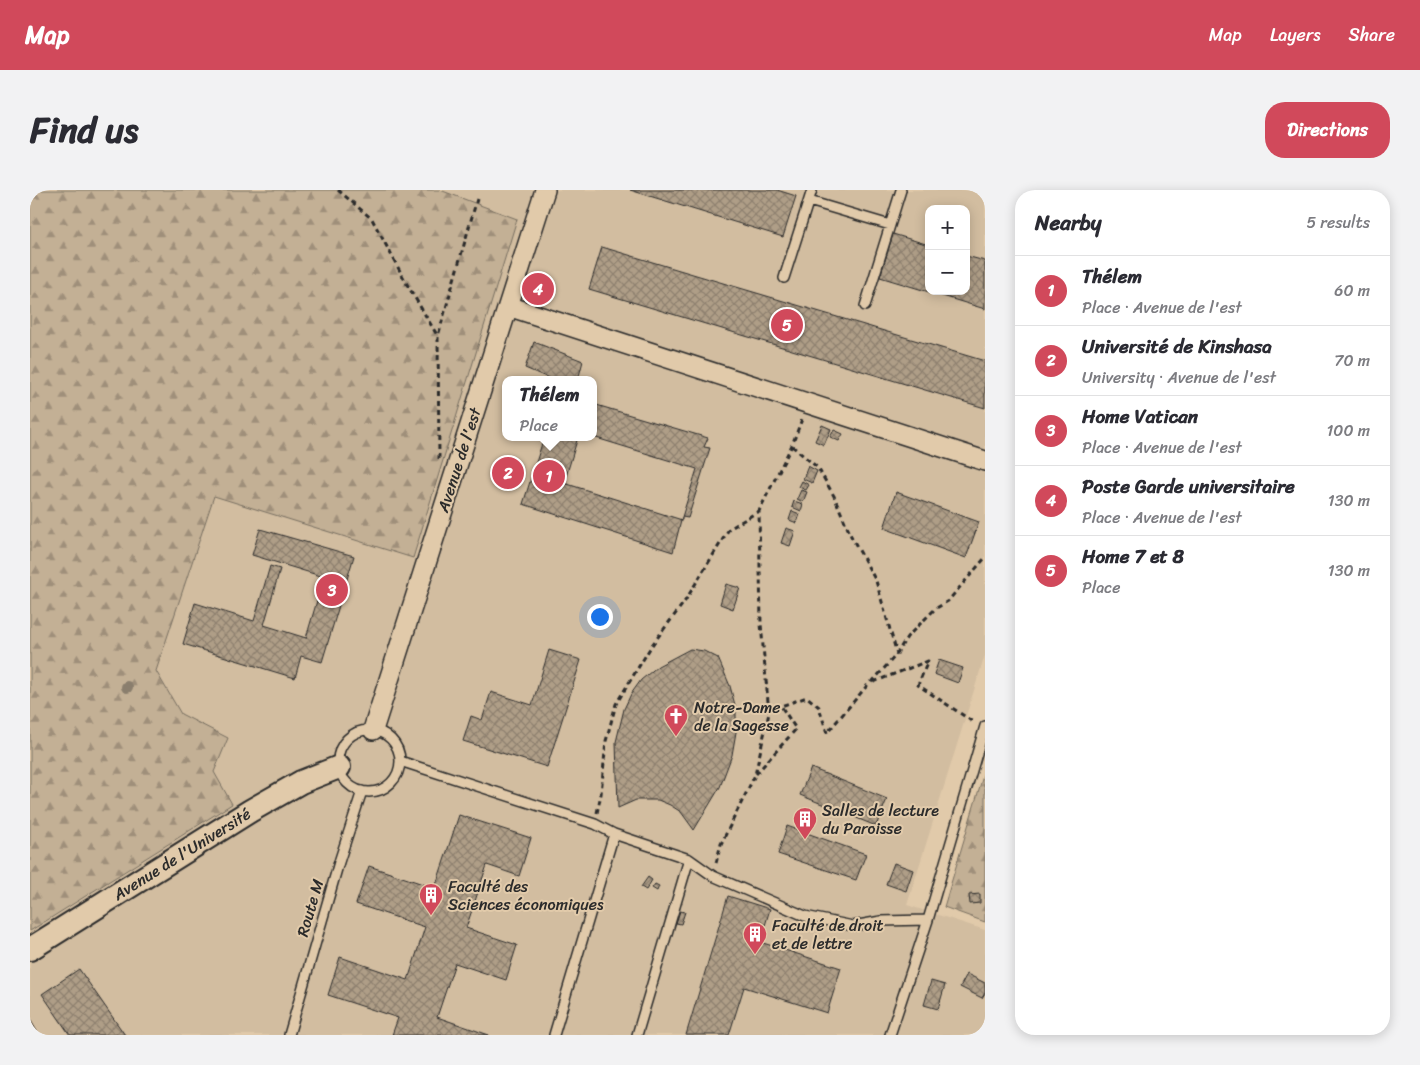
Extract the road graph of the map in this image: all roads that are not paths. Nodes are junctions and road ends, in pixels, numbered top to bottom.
1 (545, 190) edge
2 (812, 190) edge
3 (901, 190) edge
4 (809, 201) junction
5 (890, 225) junction
6 (784, 278) dead end
7 (508, 306) junction
8 (865, 306) dead end
9 (985, 461) edge
10 (984, 728) edge
11 (373, 730) junction
12 (400, 761) junction
13 (339, 767) junction
14 (362, 791) junction
15 (614, 834) junction
16 (689, 859) junction
17 (928, 920) junction
18 (30, 949) edge
19 (289, 1035) edge
20 (554, 1035) edge
21 (638, 1035) edge
22 (890, 1035) edge

1 - 7 street, Avenue de l'est
2 - 4 lane
3 - 5 lane
4 - 5 lane
4 - 6 lane
5 - 8 lane
7 - 9 street
7 - 11 street, Avenue de l'est
10 - 17 lane
11 - 12 lane
11 - 13 lane
12 - 14 lane
12 - 15 lane
13 - 14 lane
13 - 18 street, Avenue de l'Université
14 - 19 lane, Route M
15 - 16 lane
15 - 20 lane
16 - 17 lane
16 - 21 lane
17 - 22 lane

